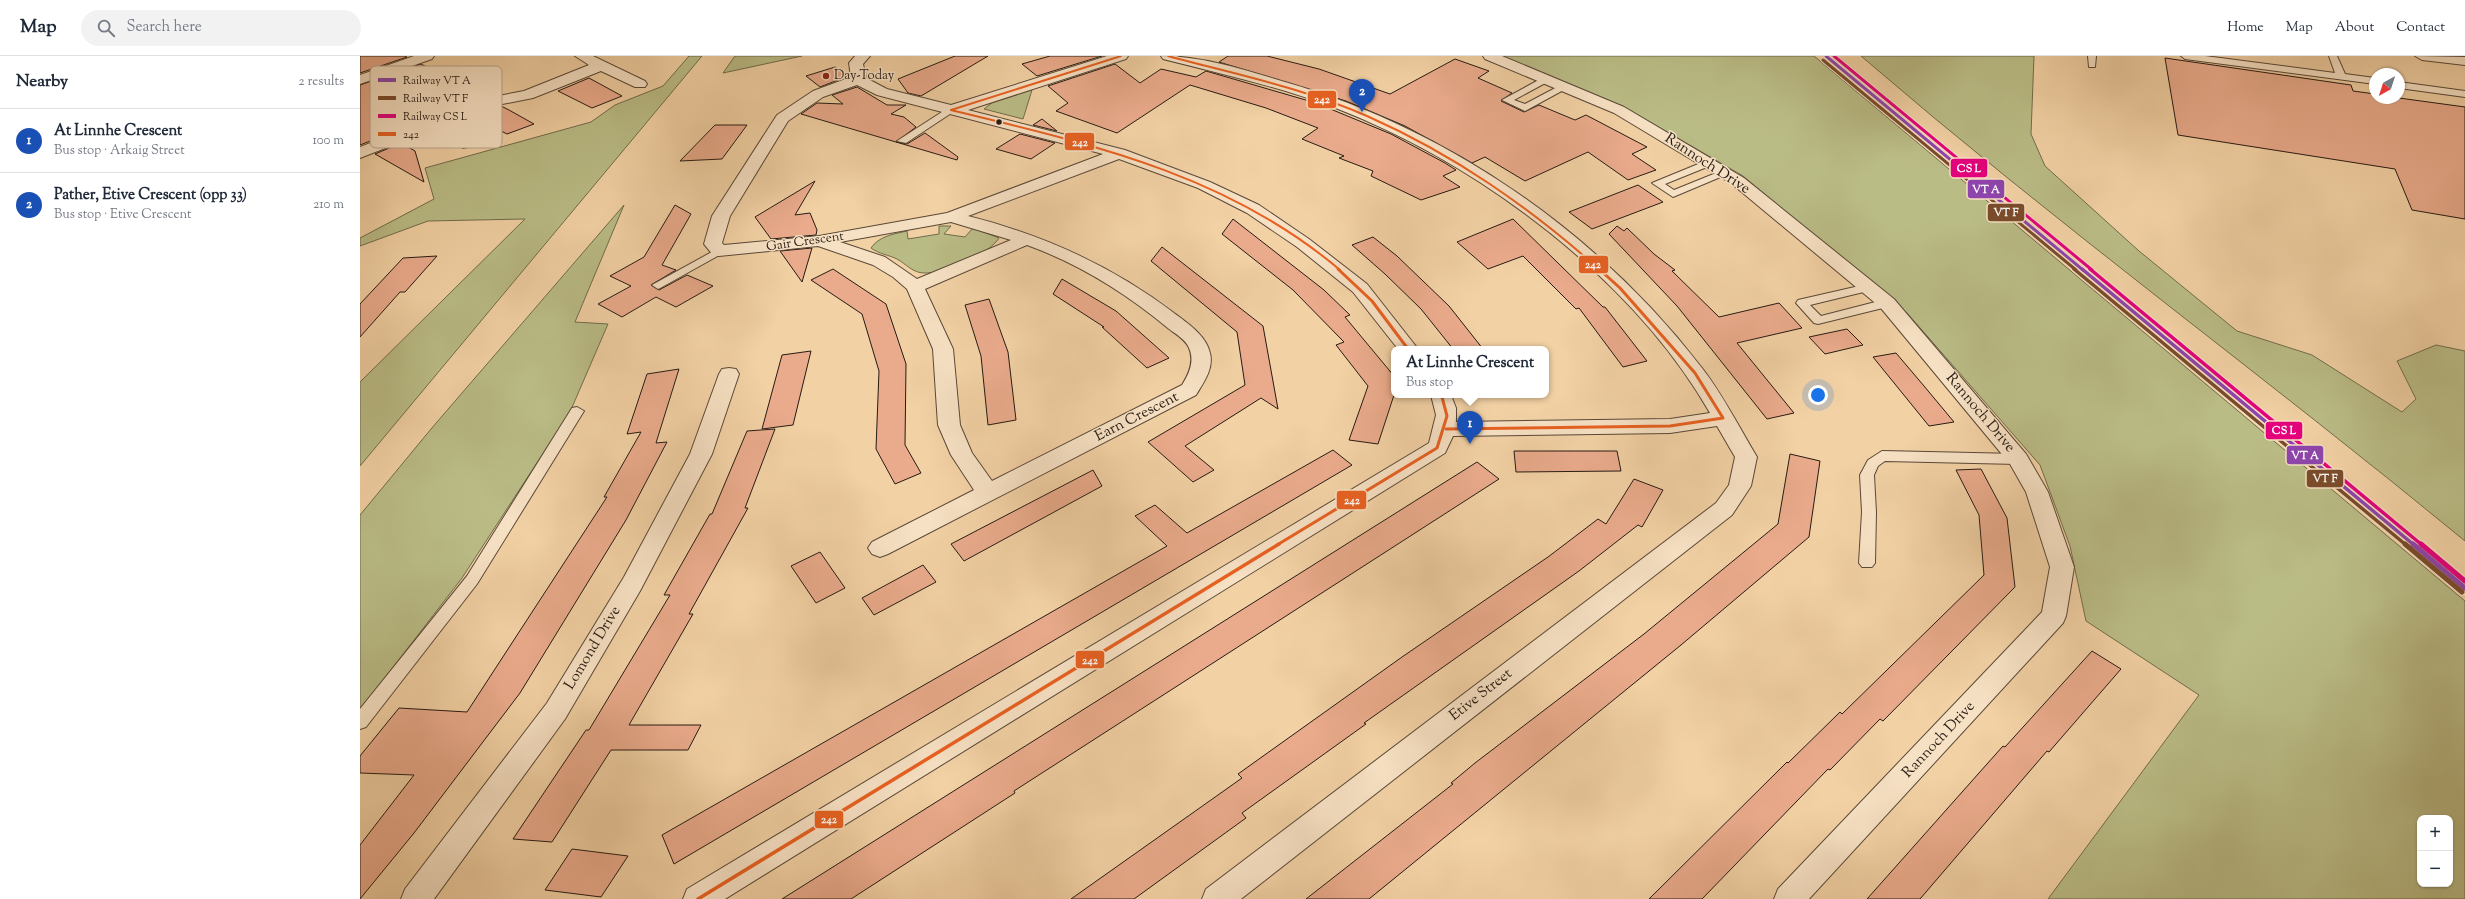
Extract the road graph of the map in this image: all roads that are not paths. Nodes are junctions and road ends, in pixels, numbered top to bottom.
1 (427, 56) edge
2 (582, 56) edge
3 (863, 56) edge
4 (1121, 56) edge
5 (1168, 56) edge
6 (1490, 56) edge
7 (2186, 56) edge
8 (2333, 56) edge
9 (2422, 56) edge
10 (2465, 62) edge
11 (602, 65) junction
12 (399, 66) edge
13 (370, 76) edge
14 (2341, 76) junction
15 (1546, 79) junction
16 (360, 80) edge
17 (859, 80) junction
18 (2369, 80) edge
19 (640, 84) dead end
20 (2405, 86) edge
21 (1564, 87) junction
22 (2465, 94) edge
23 (502, 100) edge
24 (951, 110) junction
25 (902, 141) dead end
26 (373, 148) edge
27 (360, 153) edge
28 (1119, 154) junction
29 (1708, 163) junction
30 (1725, 173) junction
31 (951, 217) junction
32 (1026, 239) junction
33 (819, 241) junction
34 (719, 251) junction
35 (658, 285) dead end
36 (914, 287) junction
37 (1868, 288) junction
38 (1887, 303) junction
39 (1406, 346) edge
40 (729, 374) dead end
41 (1442, 398) edge
42 (577, 411) dead end
43 (1723, 418) junction
44 (1446, 429) junction
45 (2018, 459) junction
46 (988, 493) junction
47 (880, 548) dead end
48 (1867, 563) dead end
49 (360, 722) edge
50 (416, 899) edge
51 (698, 899) edge
52 (1217, 899) edge
53 (1789, 899) edge

1 - 12 street
2 - 11 street
3 - 17 street
4 - 24 street
5 - 43 street
6 - 15 street, Rannoch Drive
7 - 14 lane
8 - 14 lane
9 - 10 street
11 - 19 street
11 - 23 street
13 - 16 street
14 - 18 lane
15 - 21 street, Rannoch Drive
15 - 21 lane
17 - 24 street
17 - 34 street
20 - 22 lane
21 - 29 street, Rannoch Drive
24 - 25 lane
24 - 28 street
26 - 27 street
28 - 31 street, Gair Crescent
28 - 39 street
29 - 30 street, Rannoch Drive
29 - 30 lane
30 - 37 street, Rannoch Drive
31 - 32 street, Earn Crescent
31 - 33 street, Gair Crescent
32 - 36 street
32 - 46 street, Earn Crescent
33 - 34 street, Gair Crescent
33 - 36 street
34 - 35 lane
36 - 46 street
37 - 38 street, Rannoch Drive
37 - 38 lane
38 - 45 street, Rannoch Drive
40 - 50 street, Lomond Drive
41 - 44 street
42 - 49 lane
43 - 44 street
43 - 52 street, Etive Street
44 - 51 street
45 - 48 lane
45 - 53 street, Rannoch Drive
46 - 47 street, Earn Crescent

